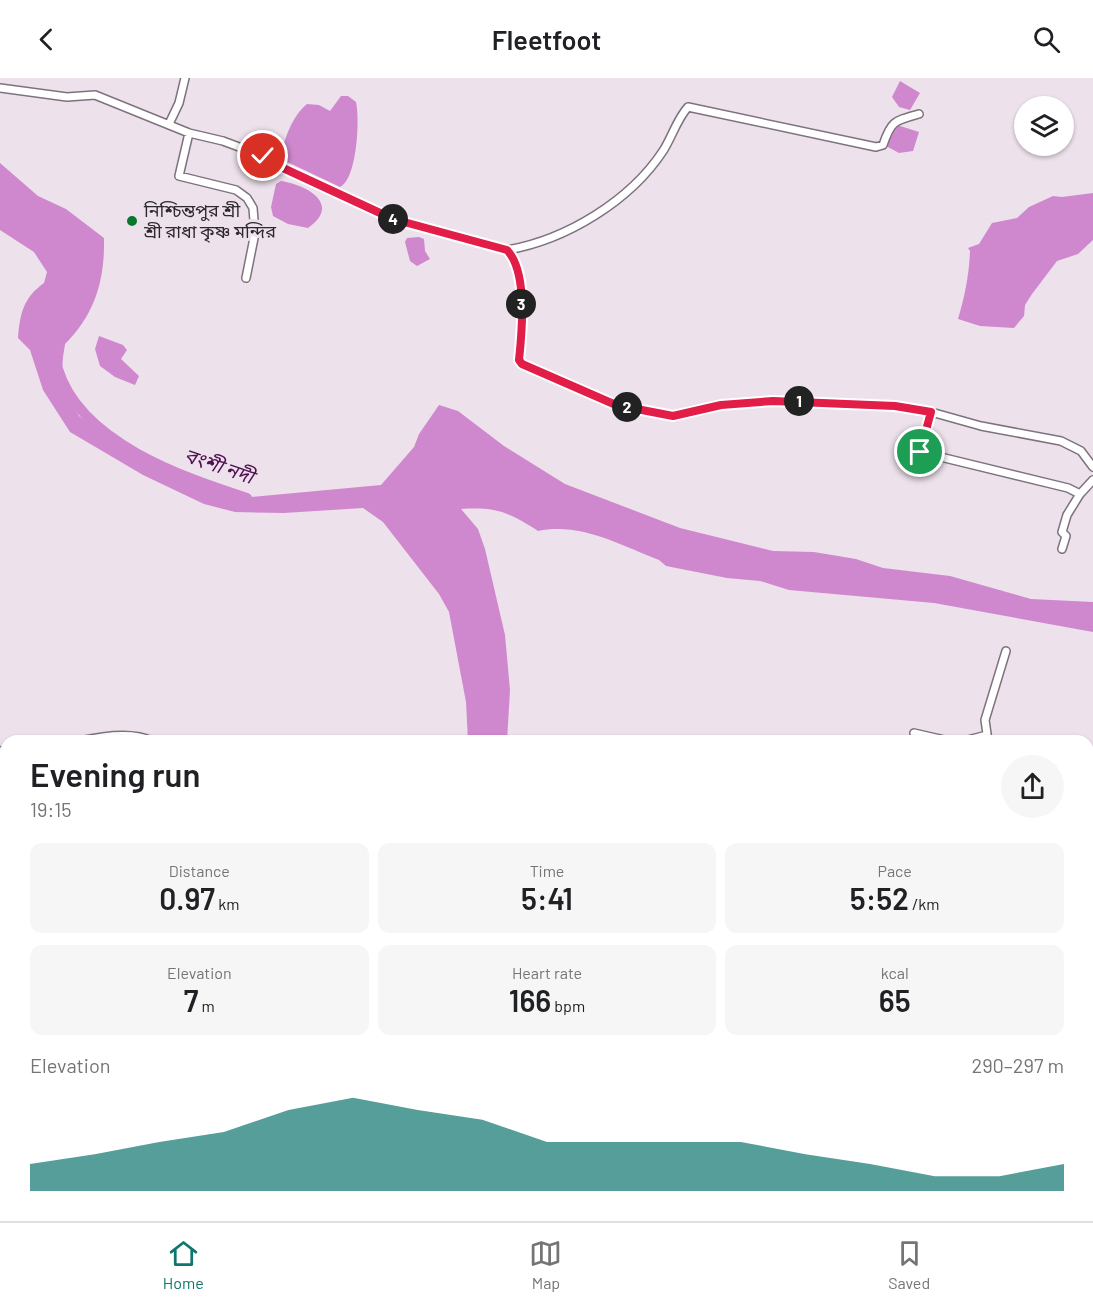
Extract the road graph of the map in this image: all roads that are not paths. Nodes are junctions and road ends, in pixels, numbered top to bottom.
1 (185, 78) edge
2 (0, 88) edge
3 (919, 114) dead end
4 (169, 124) junction
5 (189, 133) junction
6 (507, 250) junction
7 (246, 278) dead end
8 (931, 412) junction
9 (1093, 467) edge
10 (1093, 480) edge
11 (1080, 494) junction
12 (1062, 549) dead end
13 (1006, 651) dead end
14 (914, 733) dead end
15 (923, 735) edge
16 (987, 735) edge

1 - 4 street
2 - 4 street
3 - 6 street
4 - 5 street
5 - 6 street
5 - 7 street
6 - 8 street
8 - 9 street
8 - 11 street
10 - 11 street
11 - 12 street
13 - 16 street
14 - 15 street

